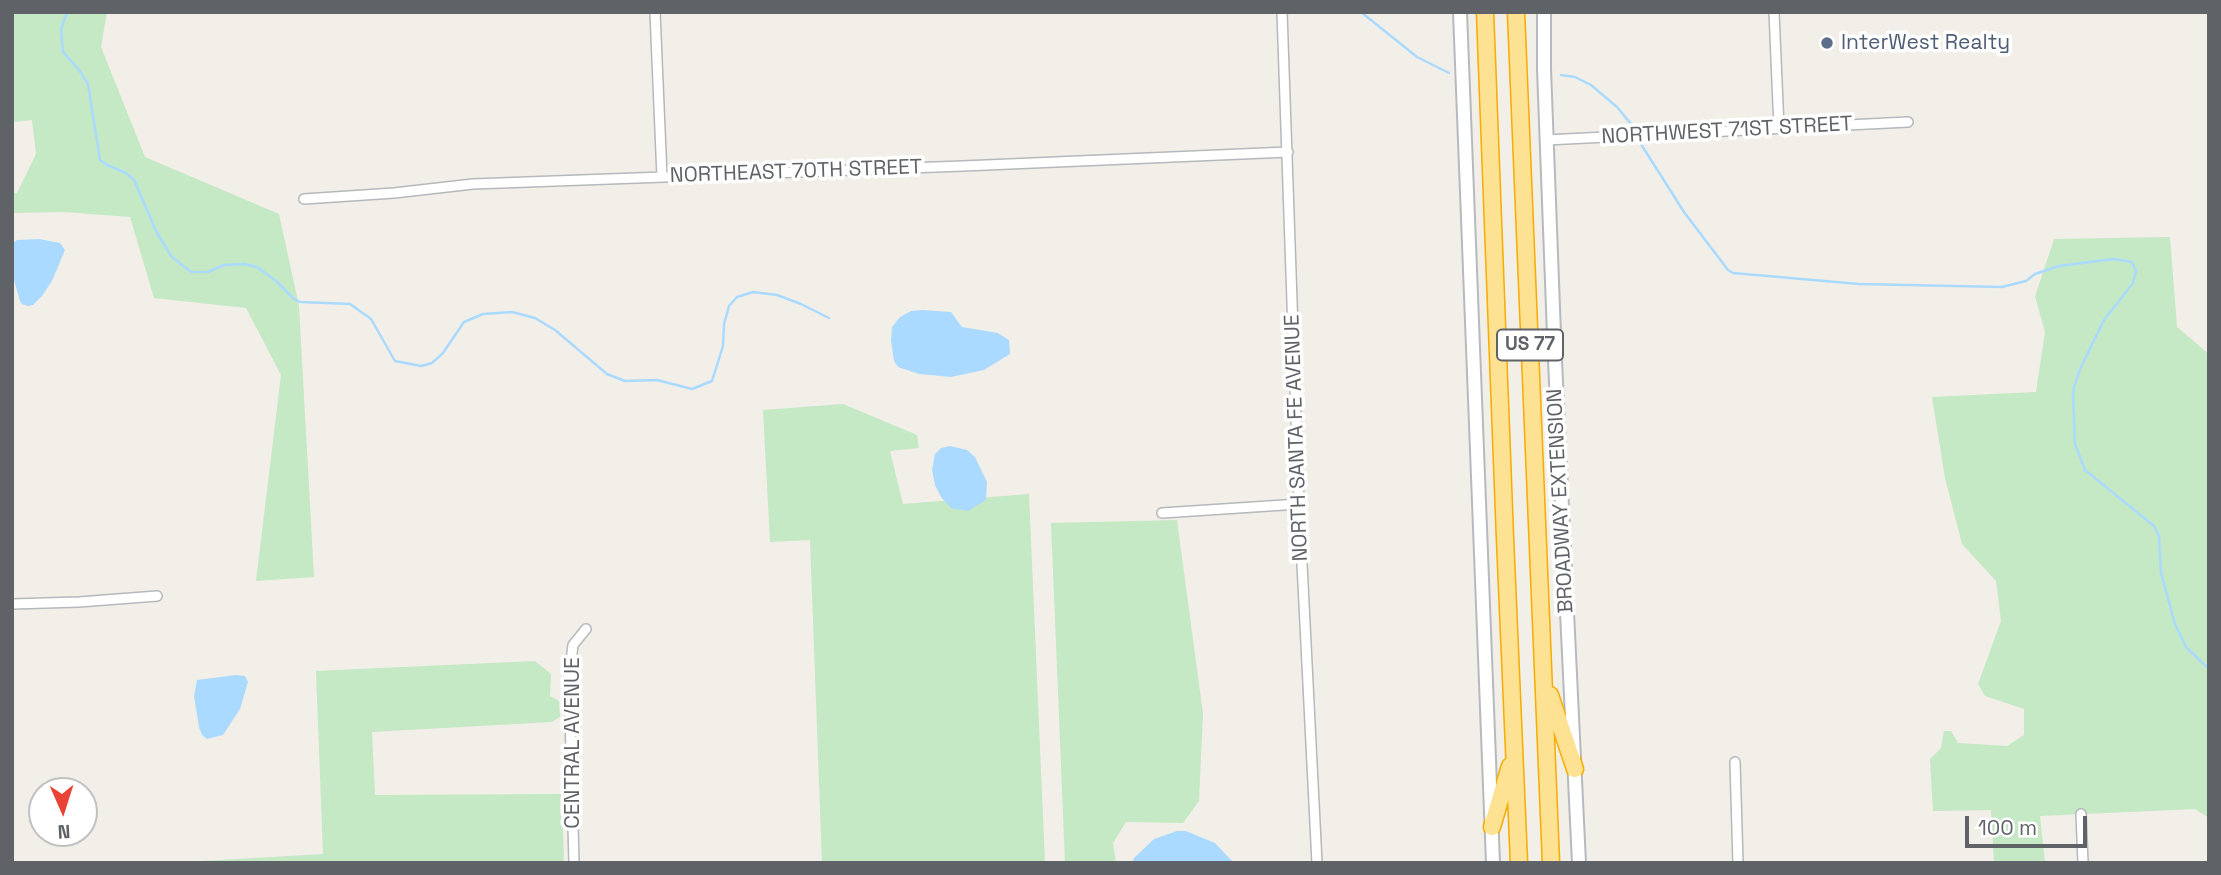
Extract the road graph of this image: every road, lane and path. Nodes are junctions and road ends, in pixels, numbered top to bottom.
1 (655, 12) edge
2 (1282, 12) edge
3 (1460, 12) edge
4 (1485, 12) edge
5 (1516, 12) edge
6 (1544, 12) edge
7 (1774, 12) edge
8 (1908, 122) dead end
9 (1779, 128) junction
10 (1546, 140) junction
11 (1288, 152) junction
12 (662, 177) junction
13 (304, 199) dead end
14 (1299, 504) junction
15 (1161, 513) dead end
16 (157, 596) dead end
17 (12, 604) edge
18 (586, 629) dead end
19 (1544, 678) junction
20 (1514, 750) junction
21 (1735, 762) dead end
22 (1575, 769) junction
23 (2081, 814) dead end
24 (1492, 827) junction
25 (574, 863) edge
26 (1317, 863) edge
27 (1493, 863) edge
28 (1520, 863) edge
29 (1551, 863) edge
30 (1579, 863) edge
31 (1738, 863) edge
32 (2083, 863) edge

1 - 12 street
2 - 11 street, NORTH SANTA FE AVENUE
3 - 24 main road
4 - 20 highway, US 77
5 - 19 highway, BROADWAY EXTENSION / US 77
6 - 10 main road, BROADWAY EXTENSION
7 - 9 street
8 - 9 street, NORTHWEST 71ST STREET
9 - 10 street, NORTHWEST 71ST STREET
10 - 22 main road, BROADWAY EXTENSION
11 - 12 street, NORTHEAST 70TH STREET
11 - 14 street, NORTH SANTA FE AVENUE
12 - 13 street, NORTHEAST 70TH STREET
14 - 15 street
14 - 26 street, NORTH SANTA FE AVENUE
16 - 17 street
18 - 25 street, CENTRAL AVENUE
19 - 22 highway
19 - 29 highway, BROADWAY EXTENSION / US 77
20 - 24 highway
20 - 28 highway, US 77
21 - 31 street
22 - 30 main road, BROADWAY EXTENSION
23 - 32 street
24 - 27 main road

